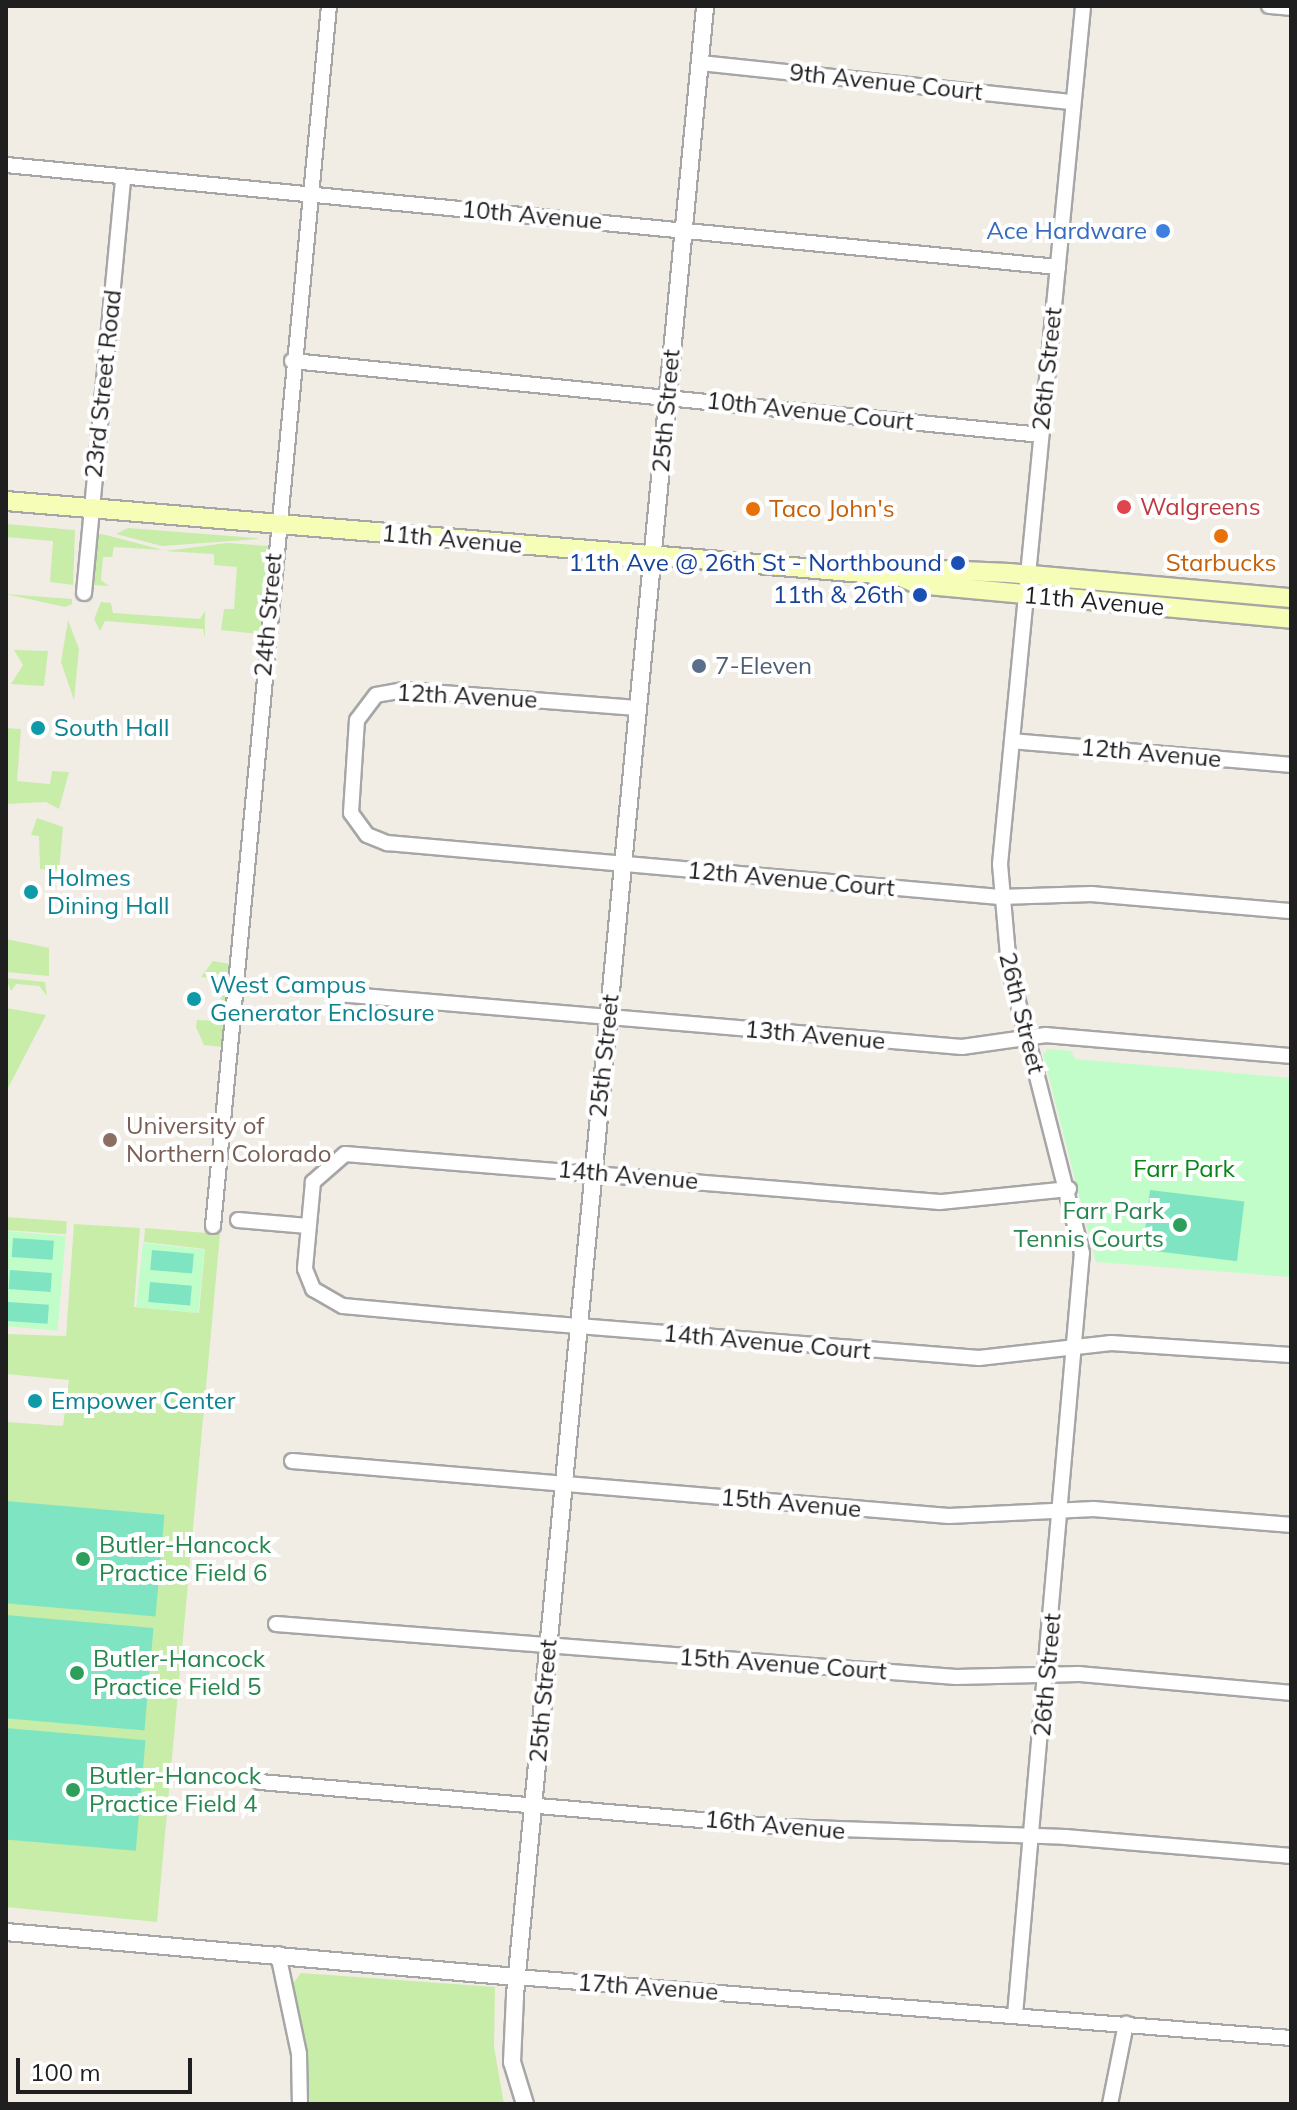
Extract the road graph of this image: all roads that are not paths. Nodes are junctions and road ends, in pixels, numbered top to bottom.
1 (329, 6) edge
2 (705, 6) edge
3 (1083, 6) edge
4 (1269, 6) edge
5 (1291, 8) edge
6 (700, 63) junction
7 (1073, 102) junction
8 (6, 165) edge
9 (123, 177) junction
10 (310, 195) junction
11 (684, 229) junction
12 (1058, 267) junction
13 (292, 361) junction
14 (668, 397) junction
15 (1041, 435) junction
16 (6, 501) edge
17 (90, 508) junction
18 (276, 523) junction
19 (652, 557) junction
20 (1027, 575) junction
21 (899, 576) junction
22 (84, 593) dead end
23 (1024, 595) junction
24 (1291, 598) edge
25 (1291, 619) edge
26 (637, 708) junction
27 (1012, 741) junction
28 (1291, 765) edge
29 (351, 766) joint
30 (623, 864) junction
31 (1000, 897) junction
32 (1291, 911) edge
33 (338, 994) dead end
34 (608, 1018) junction
35 (1026, 1037) junction
36 (1291, 1056) edge
37 (593, 1172) junction
38 (1069, 1189) junction
39 (238, 1220) dead end
40 (213, 1226) dead end
41 (308, 1226) junction
42 (579, 1326) junction
43 (1078, 1347) junction
44 (1291, 1355) edge
45 (292, 1461) dead end
46 (564, 1485) junction
47 (1063, 1510) junction
48 (1291, 1525) edge
49 (276, 1624) dead end
50 (547, 1646) junction
51 (1047, 1673) junction
52 (1291, 1693) edge
53 (260, 1782) dead end
54 (533, 1806) junction
55 (1031, 1836) junction
56 (1291, 1856) edge
57 (6, 1932) edge
58 (278, 1954) junction
59 (516, 1977) junction
60 (1015, 2015) junction
61 (1126, 2024) junction
62 (1291, 2038) edge
63 (300, 2104) edge
64 (525, 2104) edge
65 (1110, 2104) edge

1 - 10 street, 24th Street
2 - 6 street, 25th Street
3 - 7 street, 26th Street
4 - 5 street
6 - 7 street, 9th Avenue Court
6 - 11 street, 25th Street
7 - 12 street, 26th Street
8 - 9 street, 10th Avenue
9 - 10 street, 10th Avenue
9 - 17 street, 23rd Street Road
10 - 11 street, 10th Avenue
10 - 13 street, 24th Street
11 - 12 street, 10th Avenue
11 - 14 street, 25th Street
12 - 15 street, 26th Street
13 - 14 street, 10th Avenue Court
13 - 18 street, 24th Street
14 - 15 street, 10th Avenue Court
14 - 19 street, 25th Street
15 - 20 street, 26th Street
16 - 17 main road, 11th Avenue
17 - 18 main road, 11th Avenue
17 - 22 street, 23rd Street Road
18 - 19 main road, 11th Avenue
18 - 40 street, 24th Street
19 - 21 main road, 11th Avenue
19 - 26 street, 25th Street
20 - 21 main road, 11th Avenue
20 - 23 street, 26th Street
20 - 24 main road, 11th Avenue
21 - 23 main road, 11th Avenue
23 - 25 main road, 11th Avenue
23 - 27 street, 26th Street
26 - 29 street, 12th Avenue
26 - 30 street, 25th Street
27 - 28 street, 12th Avenue
27 - 31 street, 26th Street
29 - 30 street, 12th Avenue Court
30 - 31 street, 12th Avenue Court
30 - 34 street, 25th Street
31 - 32 street, 12th Avenue Court
31 - 35 street, 26th Street
33 - 34 street, 13th Avenue
34 - 35 street, 13th Avenue
34 - 37 street, 25th Street
35 - 36 street, 13th Avenue
35 - 38 street, 26th Street
37 - 38 street, 14th Avenue
37 - 41 street, 14th Avenue
37 - 42 street, 25th Street
38 - 43 street, 26th Street
39 - 41 street
41 - 42 street, 14th Avenue Court
42 - 43 street, 14th Avenue Court
42 - 46 street, 25th Street
43 - 44 street, 14th Avenue Court
43 - 47 street, 26th Street
45 - 46 street, 15th Avenue
46 - 47 street, 15th Avenue
46 - 50 street, 25th Street
47 - 48 street, 15th Avenue
47 - 51 street, 26th Street
49 - 50 street, 15th Avenue Court
50 - 51 street, 15th Avenue Court
50 - 54 street, 25th Street
51 - 52 street, 15th Avenue Court
51 - 55 street, 26th Street
53 - 54 street, 16th Avenue
54 - 55 street, 16th Avenue
54 - 59 street, 25th Street
55 - 56 street, 16th Avenue
55 - 60 street, 26th Street
57 - 58 street, 17th Avenue
58 - 59 street, 17th Avenue
58 - 63 street
59 - 60 street, 17th Avenue
59 - 64 street, 25th Street
60 - 61 street, 17th Avenue
61 - 62 street, 17th Avenue
61 - 65 street

